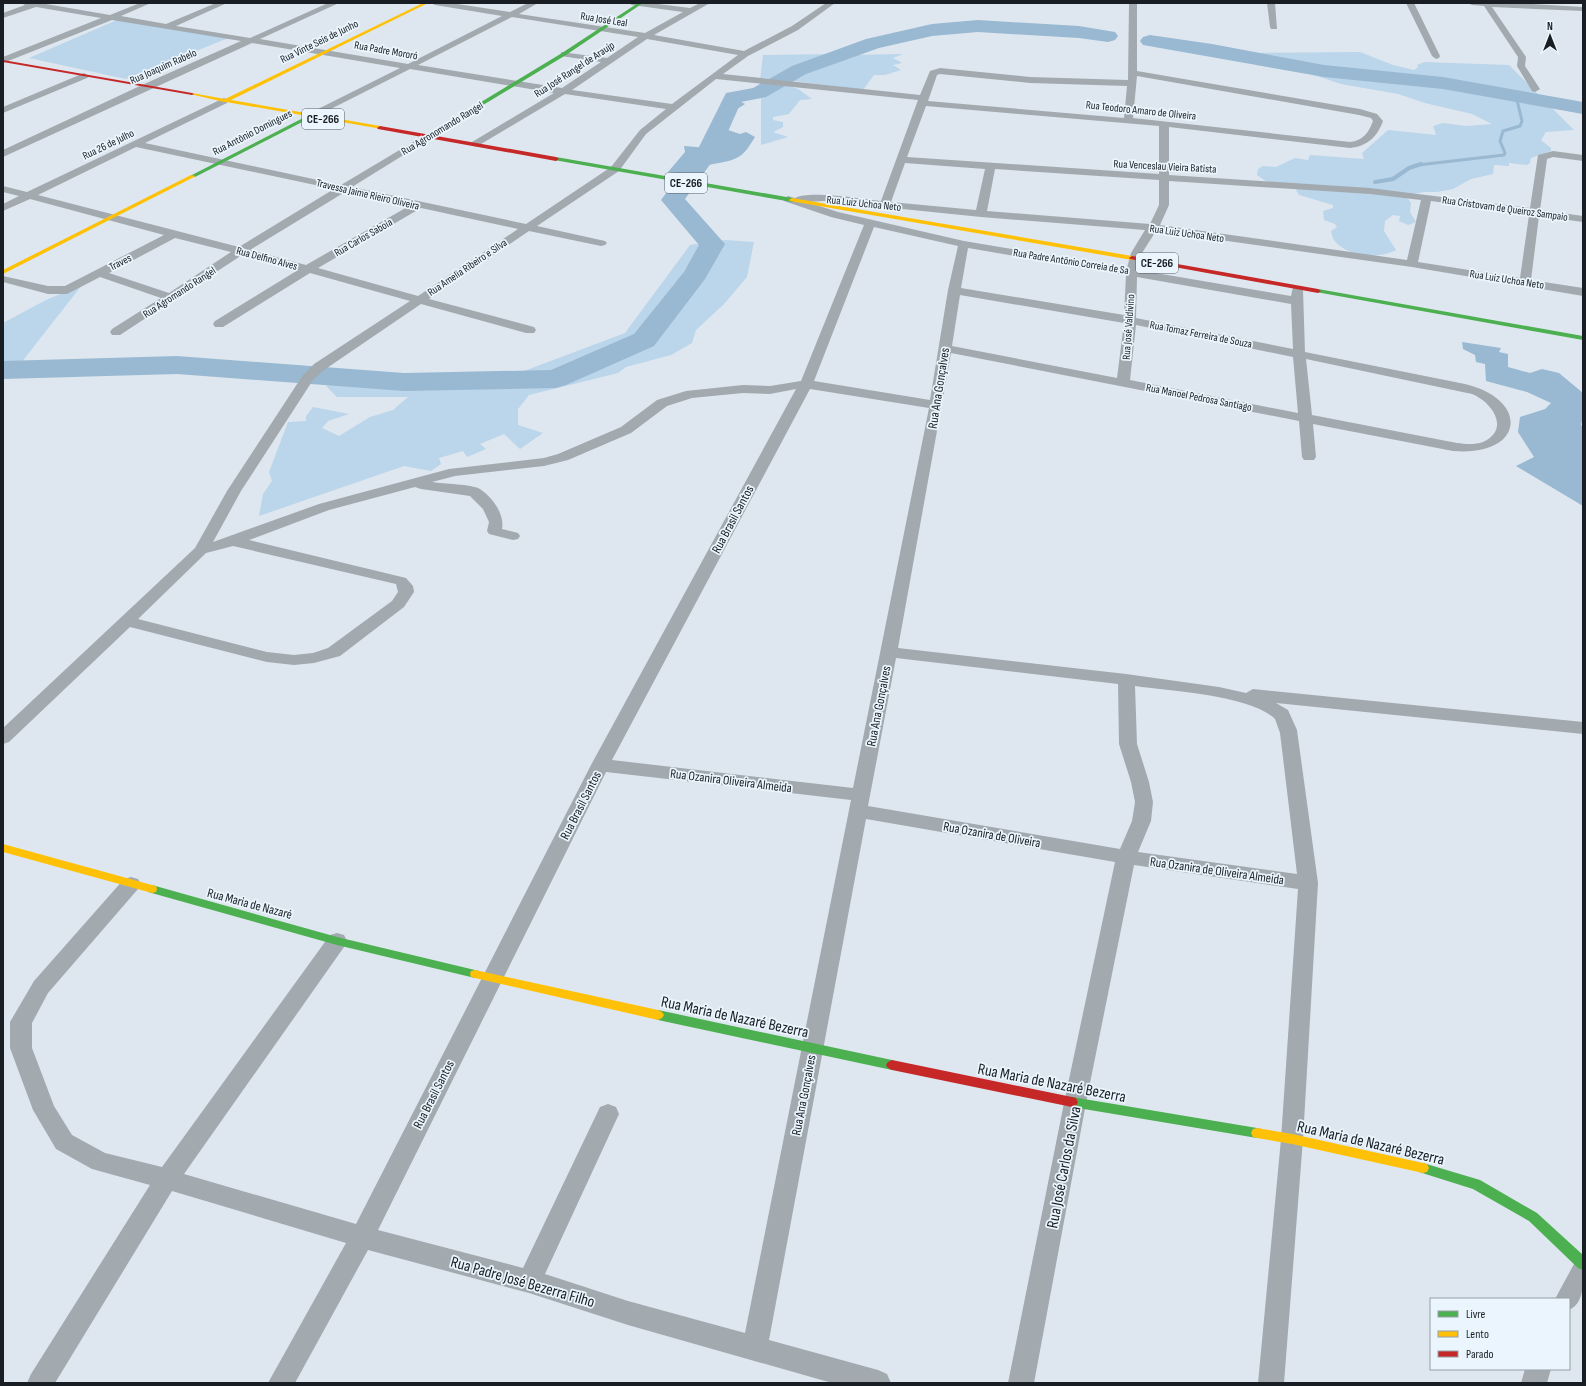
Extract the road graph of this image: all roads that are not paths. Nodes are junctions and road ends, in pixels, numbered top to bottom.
1 (25, 3) edge
2 (147, 3) edge
3 (223, 3) edge
4 (335, 3) edge
5 (426, 3) edge
6 (435, 3) edge
7 (534, 3) edge
8 (637, 3) edge
9 (706, 3) edge
10 (831, 3) edge
11 (1133, 3) edge
12 (1271, 3) edge
13 (1410, 3) edge
14 (1472, 3) edge
15 (1486, 3) edge
16 (37, 4) edge
17 (1583, 9) edge
18 (691, 11) junction
19 (510, 15) junction
20 (3, 16) edge
21 (111, 17) junction
22 (168, 26) junction
23 (1274, 26) dead end
24 (602, 30) junction
25 (646, 36) junction
26 (254, 40) junction
27 (325, 52) junction
28 (564, 54) junction
29 (745, 54) junction
30 (1436, 56) dead end
31 (3, 61) edge
32 (610, 61) junction
33 (409, 66) junction
34 (1133, 73) junction
35 (84, 76) junction
36 (714, 76) junction
37 (1132, 83) junction
38 (515, 84) junction
39 (145, 87) junction
40 (1535, 89) dead end
41 (565, 90) junction
42 (224, 100) junction
43 (923, 101) junction
44 (672, 107) junction
45 (3, 110) edge
46 (309, 117) junction
47 (1128, 121) junction
48 (1164, 124) junction
49 (428, 136) junction
50 (134, 144) junction
51 (476, 144) junction
52 (3, 154) edge
53 (1583, 158) edge
54 (900, 160) junction
55 (220, 162) junction
56 (990, 167) junction
57 (615, 169) junction
58 (1164, 178) junction
59 (343, 188) junction
60 (3, 189) edge
61 (28, 196) junction
62 (1427, 197) junction
63 (788, 199) junction
64 (885, 204) junction
65 (418, 205) junction
66 (3, 208) edge
67 (1534, 211) junction
68 (981, 214) junction
69 (108, 217) junction
70 (1583, 219) edge
71 (870, 223) junction
72 (526, 227) junction
73 (1152, 227) junction
74 (174, 234) junction
75 (601, 243) dead end
76 (964, 244) junction
77 (241, 251) junction
78 (1134, 259) junction
79 (1412, 264) junction
80 (308, 269) junction
81 (1131, 271) junction
82 (3, 272) edge
83 (98, 273) junction
84 (3, 279) edge
85 (1525, 282) junction
86 (1297, 288) junction
87 (954, 290) junction
88 (1583, 292) edge
89 (170, 297) junction
90 (420, 299) junction
91 (1297, 301) junction
92 (1129, 320) junction
93 (219, 324) dead end
94 (530, 330) dead end
95 (116, 332) dead end
96 (1583, 338) edge
97 (945, 348) junction
98 (1299, 354) junction
99 (1123, 382) junction
100 (805, 384) junction
101 (936, 405) junction
102 (1304, 418) junction
103 (1453, 446) joint
104 (1309, 457) dead end
105 (413, 483) junction
106 (513, 536) dead end
107 (233, 541) junction
108 (202, 550) junction
109 (127, 621) junction
110 (888, 652) junction
111 (1126, 679) junction
112 (1210, 691) junction
113 (1583, 728) edge
114 (3, 738) edge
115 (600, 765) junction
116 (860, 803) junction
117 (3, 848) edge
118 (1126, 857) junction
119 (1308, 883) junction
120 (131, 884) junction
121 (337, 941) junction
122 (491, 978) junction
123 (811, 1048) junction
124 (1075, 1103) junction
125 (608, 1114) dead end
126 (1292, 1139) junction
127 (167, 1179) junction
128 (362, 1237) junction
129 (1583, 1264) edge
130 (1583, 1272) edge
131 (530, 1281) junction
132 (1568, 1298) edge
133 (755, 1348) junction
134 (1538, 1370) edge
135 (40, 1383) edge
136 (281, 1383) edge
137 (878, 1383) edge
138 (1021, 1383) edge
139 (1271, 1383) edge
140 (1534, 1383) edge

1 - 16 street, Rua Padre Mororó
2 - 21 street
3 - 22 street
4 - 26 street, Rua Joaquim Rabelo
5 - 27 main road, Rua Vinte Seis de Junho
6 - 19 street, Rua José Leal
7 - 19 street, Rua Antônio Domingues
8 - 18 street
8 - 24 main road, Rua Agronomando Rangel
9 - 18 street, Rua José Rangel de Araujp
10 - 29 street, Rua Amelia Ribeiro e Silva
11 - 34 street
12 - 23 street
13 - 30 street
14 - 15 street
15 - 17 street
15 - 40 street
16 - 20 street
16 - 21 street, Rua Padre Mororó
18 - 25 street, Rua José Rangel de Araujp
19 - 24 street, Rua José Leal
19 - 33 street, Rua Antônio Domingues
21 - 22 street, Rua Padre Mororó
21 - 31 street
22 - 26 street, Rua Padre Mororó
24 - 25 street, Rua José Leal
24 - 28 main road, Rua Agronomando Rangel
25 - 29 street, Rua José Leal
25 - 32 street, Rua José Rangel de Araujp
26 - 27 street, Rua Padre Mororó
26 - 39 street, Rua Joaquim Rabelo
27 - 33 street, Rua Padre Mororó
27 - 42 main road, Rua Vinte Seis de Junho
28 - 32 street
28 - 38 main road, Rua Agronomando Rangel
29 - 36 street, Rua Amelia Ribeiro e Silva
31 - 35 main road, CE-266
32 - 41 street, Rua José Rangel de Araujp
33 - 38 street, Rua Padre Mororó
33 - 46 street, Rua Antônio Domingues
34 - 37 street
34 - 48 street, Rua Teodoro Amaro de Oliveira
35 - 39 main road, CE-266
35 - 45 street
36 - 43 street, Rua Teodoro Amaro de Oliveira
36 - 44 street, Rua Amelia Ribeiro e Silva
37 - 43 street
37 - 47 street
38 - 41 street, Rua Padre Mororó
38 - 49 main road, Rua Agronomando Rangel
39 - 42 main road, CE-266
39 - 52 street, Rua Joaquim Rabelo
41 - 44 street, Rua Padre Mororó
41 - 51 street, Rua José Rangel de Araujp
42 - 46 main road, CE-266
42 - 50 street, Rua 26 de Julho
43 - 47 street, Rua Teodoro Amaro de Oliveira
43 - 54 street
44 - 57 street, Rua Amelia Ribeiro e Silva
46 - 49 main road, CE-266
46 - 55 main road, Rua Antônio Domingues
47 - 48 street, Rua Teodoro Amaro de Oliveira
48 - 58 street, Rua José Valdivino
49 - 51 main road, CE-266
49 - 59 street, Rua Agronomando Rangel
50 - 55 street, Travessa Jaime Rieiro Oliveira
50 - 61 street, Rua 26 de Julho
51 - 57 main road, CE-266
53 - 67 street
54 - 56 street, Rua Venceslau Vieira Batista
54 - 64 street
55 - 59 street, Travessa Jaime Rieiro Oliveira
55 - 69 main road, Rua Antônio Domingues
56 - 58 street, Rua Venceslau Vieira Batista
56 - 68 street
57 - 63 main road, CE-266
57 - 72 street, Rua Amelia Ribeiro e Silva
58 - 62 street, Rua Venceslau Vieira Batista
58 - 73 street, Rua José Valdivino
59 - 65 street, Travessa Jaime Rieiro Oliveira
59 - 77 street, Rua Agronomando Rangel
60 - 61 street, Rua Delfino Alves
61 - 66 street, Rua 26 de Julho
61 - 69 street, Rua Delfino Alves
62 - 67 street, Rua Cristovam de Queiroz Sampaio
62 - 79 street
63 - 64 street, Rua Luiz Uchoa Neto
63 - 71 street
63 - 78 main road, CE-266
64 - 68 street, Rua Luiz Uchoa Neto
65 - 72 street, Travessa Jaime Rieiro Oliveira
65 - 80 street, Rua Carlos Saboia
67 - 70 street, Rua Cristovam de Queiroz Sampaio
67 - 85 street
68 - 73 street, Rua Luiz Uchoa Neto
69 - 74 street, Rua Delfino Alves
69 - 82 main road, Rua Antônio Domingues
71 - 76 street
71 - 100 street, Rua Brasil Santos
72 - 75 street, Travessa Jaime Rieiro Oliveira
72 - 90 street, Rua Amelia Ribeiro e Silva
73 - 78 street, Rua José Valdivino
73 - 79 street, Rua Luiz Uchoa Neto
74 - 77 street, Rua Delfino Alves
74 - 83 street, Traves
76 - 81 street, Rua Padre Antônio Correia de Sa
76 - 87 street, Rua Ana Gonçalves
77 - 80 street, Rua Delfino Alves
77 - 89 street, Rua Agromando Rangel
78 - 81 street, Rua José Valdivino
78 - 86 main road, CE-266
79 - 85 street, Rua Luiz Uchoa Neto
80 - 90 street, Rua Delfino Alves
80 - 93 street, Rua Carlos Saboia
81 - 91 street, Rua Padre Antônio Correia de Sa
81 - 92 street, Rua José Valdivino
83 - 84 street, Traves
83 - 89 street
85 - 88 street, Rua Luiz Uchoa Neto
86 - 91 street
86 - 96 main road, CE-266
87 - 92 street, Rua Tomaz Ferreira de Souza
87 - 97 street, Rua Ana Gonçalves
89 - 95 street, Rua Agromando Rangel
90 - 94 street, Rua Delfino Alves
90 - 108 street, Rua Amelia Ribeiro e Silva
91 - 98 street
92 - 98 street, Rua Tomaz Ferreira de Souza
92 - 99 street, Rua José Valdivino
97 - 99 street, Rua Manoel Pedrosa Santiago
97 - 101 street, Rua Ana Gonçalves
98 - 102 street
98 - 103 street, Rua Tomaz Ferreira de Souza
99 - 102 street, Rua Manoel Pedrosa Santiago
100 - 101 street
100 - 105 street
100 - 115 street, Rua Brasil Santos
101 - 110 street, Rua Ana Gonçalves
102 - 103 street, Rua Manoel Pedrosa Santiago
102 - 104 street
105 - 106 street
105 - 107 street
107 - 108 street
107 - 109 street
108 - 109 street
109 - 114 street
110 - 111 street
110 - 116 street, Rua Ana Gonçalves
111 - 112 street
111 - 118 street, Rua José Carlos da Silva
112 - 113 street
112 - 119 street
115 - 116 street, Rua Ozanira Oliveira Almeida
115 - 122 street, Rua Brasil Santos
116 - 118 street, Rua Ozanira de Oliveira
116 - 123 street, Rua Ana Gonçalves
117 - 120 main road, Rua Maria de Nazaré
118 - 119 street, Rua Ozanira de Oliveira Almeida
118 - 124 street, Rua José Carlos da Silva
119 - 126 street
120 - 121 main road, Rua Maria de Nazaré
120 - 127 street, Rua Padre José Bezerra Filho
121 - 122 main road, Rua Maria de Nazaré
121 - 127 street
122 - 123 main road, Rua Maria de Nazaré Bezerra
122 - 128 street, Rua Brasil Santos
123 - 124 main road, Rua Maria de Nazaré Bezerra
123 - 133 street, Rua Ana Gonçalves
124 - 126 main road, Rua Maria de Nazaré Bezerra
124 - 138 street, Rua José Carlos da Silva
125 - 131 street
126 - 129 main road, Rua Maria de Nazaré Bezerra
126 - 139 street
127 - 128 street, Rua Padre José Bezerra Filho
127 - 135 street
128 - 131 street, Rua Padre José Bezerra Filho
128 - 136 street, Rua Brasil Santos
130 - 132 street
131 - 133 street, Rua Padre José Bezerra Filho
133 - 137 street, Rua Padre José Bezerra Filho
134 - 140 street

